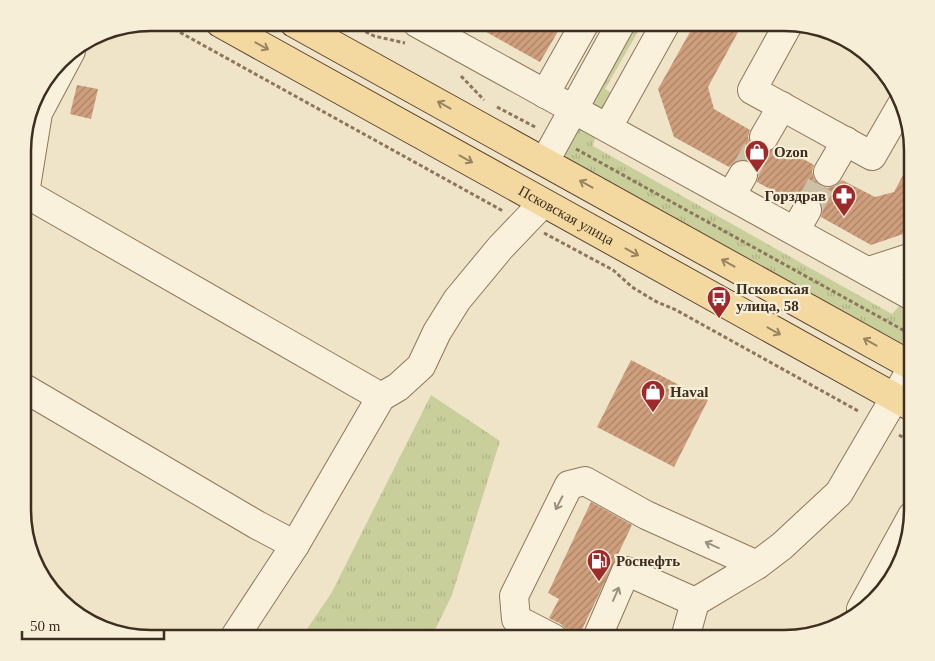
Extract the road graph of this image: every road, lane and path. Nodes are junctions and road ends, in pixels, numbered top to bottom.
1 (236, 31) edge
2 (313, 31) edge
3 (365, 31) edge
4 (581, 32) edge
5 (616, 32) edge
6 (661, 32) edge
7 (784, 32) edge
8 (412, 33) edge
9 (458, 72) dead end
10 (59, 74) edge
11 (545, 94) junction
12 (782, 106) junction
13 (573, 109) junction
14 (897, 112) edge
15 (608, 127) junction
16 (764, 137) tunnel mouth
17 (846, 142) junction
18 (551, 150) junction
19 (31, 156) edge
20 (828, 172) tunnel mouth
21 (31, 197) edge
22 (543, 203) junction
23 (903, 261) edge
24 (868, 271) junction
25 (903, 291) edge
26 (903, 330) edge
27 (903, 362) edge
28 (32, 393) edge
29 (381, 397) junction
30 (903, 401) edge
31 (903, 403) edge
32 (900, 539) edge
33 (295, 545) junction
34 (756, 565) junction
35 (868, 595) edge
36 (695, 602) junction
37 (240, 629) edge
38 (537, 630) edge
39 (601, 630) edge
40 (687, 630) edge

1 -> 22 main road, Псковская улица
18 -> 2 main road
3 - 8 path
4 - 11 street
5 - 13 street
6 - 15 street
7 - 12 street
8 - 11 street
9 - 18 path
10 - 19 street
11 - 13 street
12 - 16 street
12 - 17 street
13 - 15 street
13 - 18 street
14 - 17 street
15 - 24 street
17 - 20 street
18 - 26 path
27 -> 18 main road
21 - 29 street
22 - 29 street
22 -> 30 main road, Псковская улица
23 - 24 street
24 - 25 street
28 - 33 street
29 - 33 street
31 - 34 street
32 - 35 street
33 - 37 street
34 - 36 street
34 -> 38 street
39 -> 36 street
36 - 40 street

